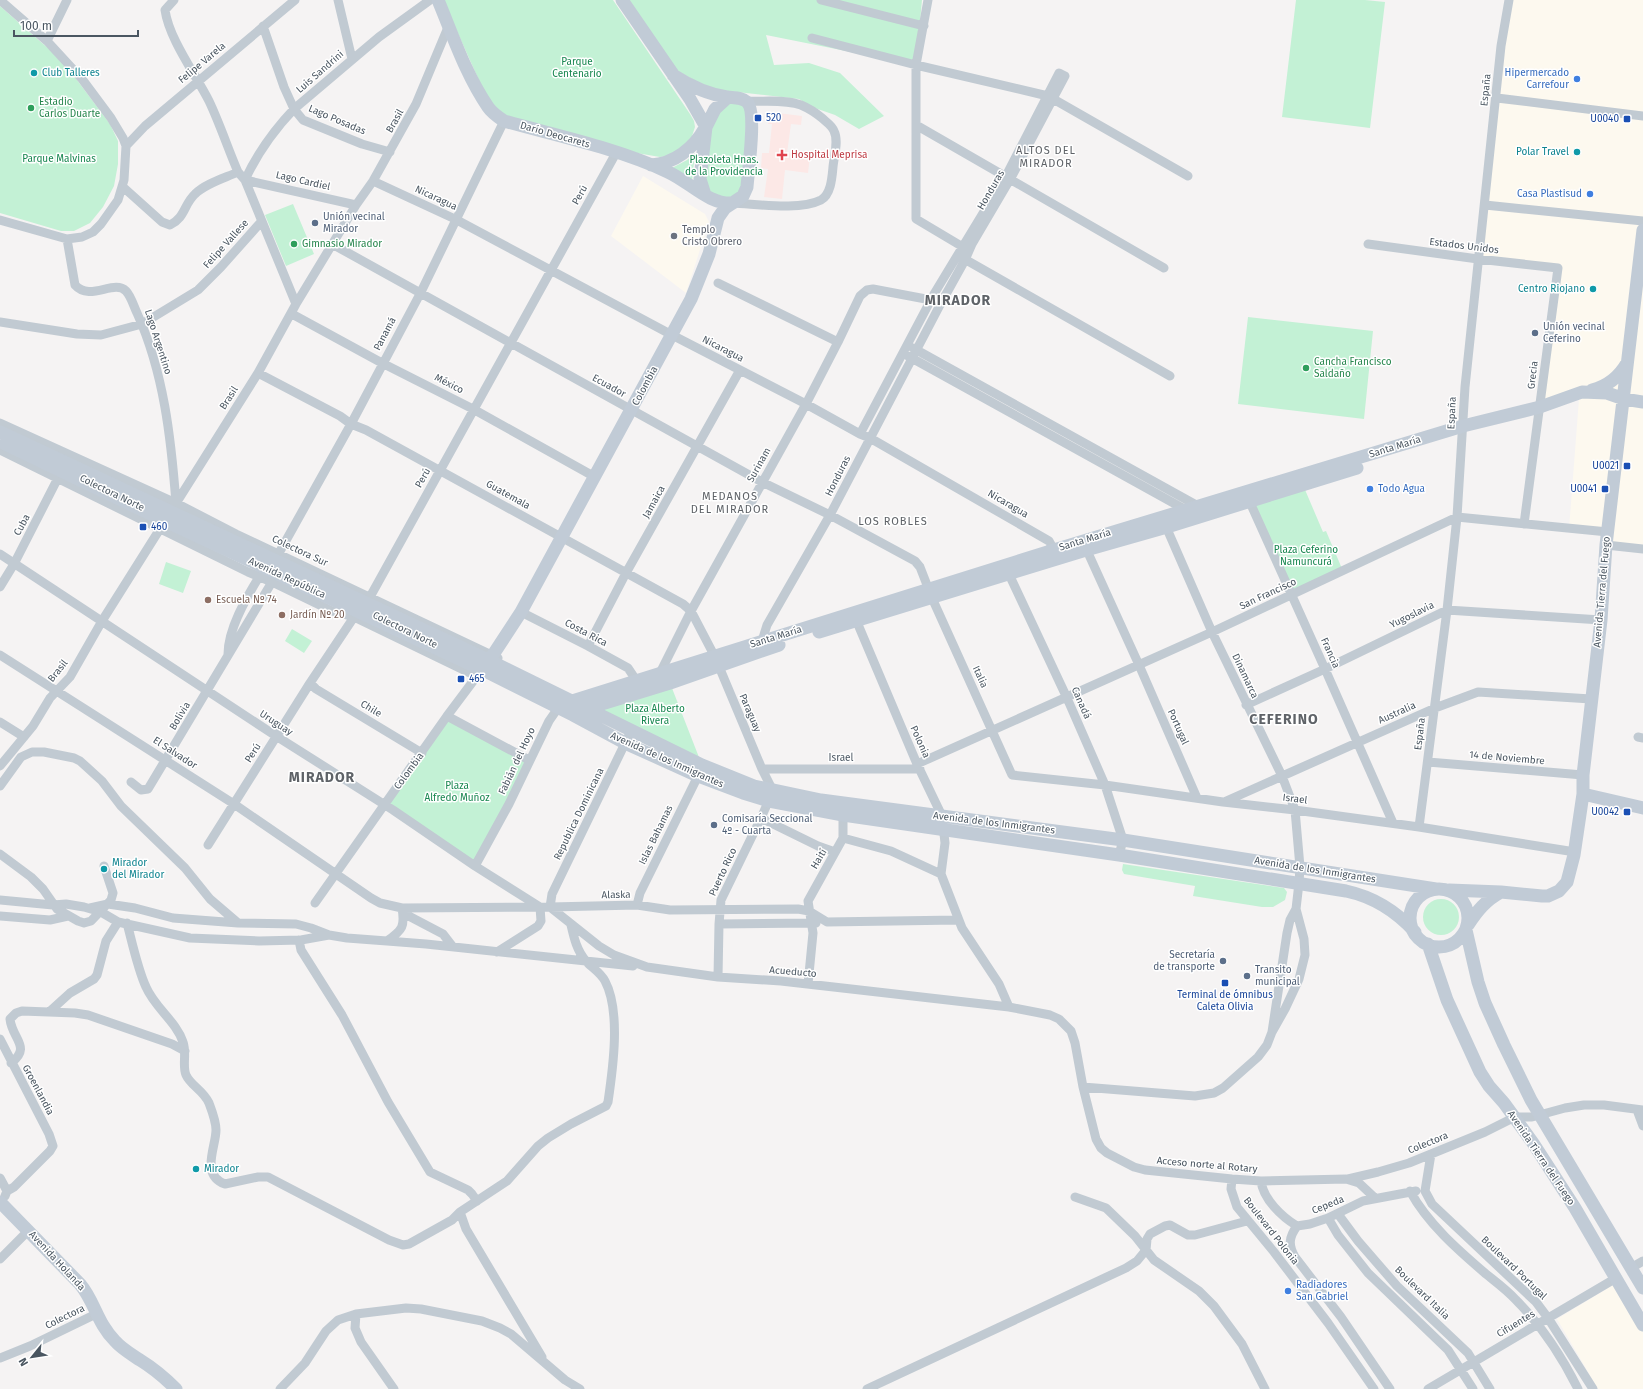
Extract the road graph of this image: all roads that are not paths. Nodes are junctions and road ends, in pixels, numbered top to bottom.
1 (0, 0) edge
2 (67, 0) edge
3 (174, 0) edge
4 (295, 0) edge
5 (338, 0) edge
6 (430, 0) edge
7 (438, 0) edge
8 (622, 0) edge
9 (821, 0) edge
10 (928, 0) edge
11 (1509, 0) edge
12 (449, 25) junction
13 (263, 26) junction
14 (924, 26) junction
15 (812, 38) dead end
16 (48, 41) junction
17 (352, 59) junction
18 (916, 65) junction
19 (673, 75) junction
20 (197, 82) junction
21 (728, 98) junction
22 (1051, 98) junction
23 (1497, 98) junction
24 (747, 101) junction
25 (294, 109) junction
26 (1643, 116) edge
27 (504, 121) junction
28 (916, 125) junction
29 (706, 127) junction
30 (126, 146) junction
31 (390, 152) junction
32 (616, 152) junction
33 (651, 165) junction
34 (238, 172) junction
35 (1188, 176) dead end
36 (1008, 178) junction
37 (245, 180) junction
38 (373, 181) junction
39 (123, 187) junction
40 (705, 195) junction
41 (733, 203) junction
42 (356, 205) junction
43 (1485, 205) junction
44 (455, 219) junction
45 (0, 220) edge
46 (1643, 221) edge
47 (261, 222) junction
48 (1643, 230) edge
49 (67, 239) junction
50 (332, 244) junction
51 (1368, 244) dead end
52 (966, 249) junction
53 (962, 258) junction
54 (1642, 259) edge
55 (1478, 260) junction
56 (1164, 268) dead end
57 (1558, 268) joint
58 (551, 271) junction
59 (718, 283) dead end
60 (420, 294) junction
61 (931, 300) junction
62 (296, 304) junction
63 (292, 314) junction
64 (0, 322) edge
65 (142, 324) junction
66 (672, 335) junction
67 (838, 342) junction
68 (510, 343) junction
69 (906, 349) junction
70 (915, 354) junction
71 (382, 363) junction
72 (1627, 363) junction
73 (740, 370) junction
74 (258, 373) junction
75 (1170, 376) dead end
76 (1582, 392) junction
77 (1620, 398) junction
78 (1643, 402) edge
79 (806, 404) junction
80 (473, 409) junction
81 (631, 410) junction
82 (1539, 410) junction
83 (0, 424) edge
84 (352, 424) junction
85 (1463, 431) junction
86 (0, 432) edge
87 (860, 434) junction
88 (870, 438) junction
89 (0, 441) edge
90 (697, 446) junction
91 (0, 450) edge
92 (440, 470) junction
93 (60, 475) junction
94 (595, 476) junction
95 (762, 482) junction
96 (1248, 497) junction
97 (1192, 508) junction
98 (830, 515) junction
99 (168, 516) junction
100 (1457, 517) junction
101 (1164, 522) junction
102 (1524, 524) junction
103 (1608, 532) junction
104 (561, 537) junction
105 (1606, 545) junction
106 (1084, 546) junction
107 (1643, 549) edge
108 (1054, 550) junction
109 (0, 554) edge
110 (279, 554) junction
111 (14, 564) junction
112 (1007, 569) junction
113 (626, 573) junction
114 (260, 577) junction
115 (272, 582) junction
116 (0, 587) edge
117 (930, 593) junction
118 (1292, 594) junction
119 (362, 607) junction
120 (1448, 610) junction
121 (691, 611) junction
122 (521, 612) junction
123 (854, 617) junction
124 (1600, 620) junction
125 (102, 621) junction
126 (1212, 632) junction
127 (762, 641) junction
128 (588, 646) junction
129 (0, 655) edge
130 (228, 657) junction
131 (717, 662) junction
132 (1139, 665) junction
133 (486, 666) junction
134 (1326, 669) junction
135 (660, 673) junction
136 (636, 680) junction
137 (310, 683) junction
138 (57, 690) junction
139 (208, 691) junction
140 (590, 695) junction
141 (1067, 698) junction
142 (1591, 699) junction
143 (569, 700) junction
144 (1246, 705) junction
145 (558, 708) junction
146 (585, 708) junction
147 (1435, 708) junction
148 (573, 715) junction
149 (447, 716) junction
150 (0, 722) edge
151 (993, 730) junction
152 (631, 731) junction
153 (276, 736) junction
154 (24, 737) junction
155 (625, 743) junction
156 (1357, 743) junction
157 (422, 753) junction
158 (166, 760) junction
159 (529, 760) junction
160 (1428, 762) junction
161 (0, 766) edge
162 (918, 766) junction
163 (762, 769) junction
164 (1012, 775) joint
165 (1583, 775) junction
166 (698, 776) junction
167 (1282, 776) junction
168 (131, 782) dead end
169 (1105, 785) junction
170 (0, 786) edge
171 (1583, 794) junction
172 (771, 796) junction
173 (1197, 798) junction
174 (1223, 802) junction
175 (234, 804) junction
176 (384, 805) junction
177 (1643, 808) edge
178 (1295, 810) junction
179 (843, 815) junction
180 (942, 816) junction
181 (761, 818) junction
182 (1393, 823) junction
183 (1419, 827) junction
184 (944, 830) junction
185 (842, 838) junction
186 (1122, 840) junction
187 (208, 845) dead end
188 (835, 852) junction
189 (1574, 852) junction
190 (0, 854) edge
191 (1119, 855) junction
192 (104, 866) dead end
193 (475, 866) junction
194 (1300, 867) junction
195 (335, 873) junction
196 (941, 874) junction
197 (1299, 883) junction
198 (1436, 889) junction
199 (1449, 890) junction
200 (1502, 892) junction
201 (0, 900) edge
202 (315, 903) dead end
203 (108, 904) junction
204 (53, 905) junction
205 (637, 905) junction
206 (545, 907) junction
207 (88, 908) junction
208 (1296, 908) junction
209 (720, 909) junction
210 (403, 910) junction
211 (810, 911) junction
212 (101, 912) junction
213 (0, 916) edge
214 (68, 916) junction
215 (958, 920) junction
216 (827, 922) junction
217 (122, 923) junction
218 (238, 923) junction
219 (719, 924) junction
220 (811, 924) junction
221 (571, 925) junction
222 (1466, 928) junction
223 (1415, 932) junction
224 (329, 935) junction
225 (299, 940) junction
226 (387, 941) junction
227 (1428, 944) junction
228 (453, 947) junction
229 (497, 952) junction
230 (587, 962) junction
231 (647, 967) junction
232 (718, 977) junction
233 (808, 984) junction
234 (1009, 1007) junction
235 (49, 1012) junction
236 (1050, 1015) joint
237 (1272, 1032) junction
238 (0, 1039) edge
239 (185, 1051) junction
240 (11, 1063) junction
241 (1083, 1087) junction
242 (1640, 1110) edge
243 (1540, 1115) junction
244 (1515, 1117) junction
245 (1643, 1126) edge
246 (1431, 1154) junction
247 (0, 1178) edge
248 (1232, 1179) junction
249 (1346, 1179) junction
250 (1261, 1181) junction
251 (1410, 1191) junction
252 (1425, 1191) junction
253 (1075, 1197) dead end
254 (1375, 1198) junction
255 (3, 1199) edge
256 (477, 1201) junction
257 (460, 1212) junction
258 (1338, 1214) junction
259 (1328, 1218) junction
260 (1247, 1221) junction
261 (1297, 1226) junction
262 (28, 1230) junction
263 (1146, 1250) junction
264 (0, 1259) edge
265 (1643, 1261) edge
266 (1631, 1268) junction
267 (1616, 1278) junction
268 (1643, 1288) edge
269 (96, 1314) junction
270 (356, 1314) junction
271 (1548, 1318) junction
272 (1538, 1325) junction
273 (1643, 1325) edge
274 (0, 1358) edge
275 (1474, 1363) junction
276 (547, 1365) junction
277 (1461, 1370) junction
278 (176, 1389) edge
279 (280, 1389) edge
280 (394, 1389) edge
281 (580, 1389) edge
282 (867, 1389) edge
283 (1265, 1389) edge
284 (1374, 1389) edge
285 (1390, 1389) edge
286 (1428, 1389) edge
287 (1473, 1389) edge
288 (1490, 1389) edge
289 (1578, 1389) edge
290 (1593, 1389) edge

1 - 16 street
2 - 16 street
3 - 20 street, Felipe Vallese
4 - 13 street, Felipe Varela
5 - 17 street
6 - 17 street, Luis Sandrini
7 - 12 street, Darío Deocarets
8 - 19 street
9 - 14 street
10 - 14 street
11 - 23 street, España
12 - 27 street, Darío Deocarets
12 - 31 street, Brasil
13 - 20 street, Felipe Varela
13 - 25 street, Lago Posadas
14 - 18 street
15 - 18 street
16 - 30 street
17 - 25 street, Luis Sandrini
18 - 22 street
18 - 28 street
19 - 21 street
19 - 29 street
20 - 30 street, Felipe Varela
20 - 34 street, Felipe Vallese
21 - 24 street
21 - 29 street
22 - 35 street
22 - 36 street, Honduras
23 - 26 street
23 - 43 street, España
24 - 41 street, Colombia
24 - 41 street
25 - 31 street, Lago Posadas
25 - 37 street, Luis Sandrini
27 - 32 street, Darío Deocarets
27 - 44 street, Panamá
28 - 36 street
28 - 52 street
29 - 33 street
29 - 40 street
30 - 39 street
31 - 38 street, Brasil
32 - 33 street, Darío Deocarets
32 - 58 street, Perú
33 - 40 street, Darío Deocarets
34 - 37 street, Felipe Vallese
34 - 39 street
36 - 52 street, Honduras
36 - 56 street
37 - 42 street, Lago Cardiel
37 - 47 street, Felipe Vallese
38 - 42 street, Brasil
38 - 44 street, Nicaragua
39 - 49 street
40 - 41 street, Darío Deocarets
41 - 66 street, Colombia
42 - 50 street, Brasil
43 - 46 street
43 - 55 street, España
44 - 58 street, Nicaragua
44 - 60 street, Panamá
45 - 49 street
47 - 62 street
47 - 65 street, Felipe Vallese
48 - 54 street, Avenida Tierra del Fuego
49 - 65 street, Lago Argentino
50 - 60 street, Ecuador
50 - 62 street, Brasil
51 - 55 street, Estados Unidos
52 - 53 street, Honduras
53 - 61 street, Honduras
53 - 70 street, Honduras
53 - 75 street
54 - 72 street, Avenida Tierra del Fuego
55 - 57 street, Estados Unidos
55 - 85 street, España
57 - 82 street, Grecia
58 - 66 street, Nicaragua
58 - 68 street, Perú
59 - 67 street
60 - 68 street, Ecuador
60 - 71 street, Panamá
61 - 67 street, Surinam
61 - 69 street, Honduras
62 - 63 street, Brasil
63 - 71 street, México
63 - 74 street, Brasil
64 - 65 street, Felipe Vallese
65 - 99 street, Lago Argentino
66 - 73 street, Nicaragua
66 - 81 street, Colombia
67 - 79 street, Surinam
68 - 80 street, Perú
68 - 81 street, Ecuador
69 - 70 street
69 - 87 street, Honduras
70 - 88 street, Honduras
70 - 97 street
70 - 97 street
71 - 80 street, México
71 - 84 street, Panamá
72 - 76 street
72 - 77 street, Avenida Tierra del Fuego
73 - 79 street, Nicaragua
73 - 90 street, Jamaica
74 - 84 street, Guatemala
74 - 99 street, Brasil
76 - 77 street, Santa María
76 - 82 street, Santa María
77 - 78 street, Santa María
77 - 82 street, Santa María
77 - 103 street, Avenida Tierra del Fuego
79 - 87 street, Nicaragua
79 - 95 street, Surinam
80 - 92 street, Perú
80 - 94 street, México
81 - 90 street, Ecuador
81 - 94 street, Colombia
82 - 85 street, Santa María
82 - 102 street, Grecia
83 - 99 street, Colectora Sur
84 - 92 street, Guatemala
84 - 110 street, Panamá
85 - 96 street, Santa María
85 - 100 street, España
86 - 99 street, Avenida República
87 - 88 street, Nicaragua
88 - 98 street, Honduras
88 - 108 street, Nicaragua
89 - 93 street, Avenida República
90 - 95 street, Ecuador
90 - 113 street, Jamaica
91 - 93 street
92 - 104 street, Guatemala
92 - 119 street, Perú
93 - 99 street, Avenida República
93 - 111 street, Cuba
94 - 104 street, Colombia
95 - 98 street, Ecuador
95 - 121 street, Surinam
96 - 97 street, Santa María
96 - 101 street, Santa María
96 - 118 street, Francia
97 - 101 street, Santa María
98 - 117 street, Ecuador
98 - 127 street, Honduras
99 - 110 street, Colectora Sur
99 - 114 street, Colectora Norte
99 - 119 street, Avenida República
99 - 125 street, Brasil
100 - 102 street
100 - 118 street, San Francisco
100 - 120 street, España
101 - 106 street, Santa María
101 - 126 street, Dinamarca
102 - 103 street
103 - 105 street, Avenida Tierra del Fuego
104 - 113 street, Guatemala
104 - 122 street, Colombia
105 - 107 street
105 - 124 street, Avenida Tierra del Fuego
106 - 108 street, Santa María
106 - 112 street, Santa María
106 - 132 street, Portugal
108 - 112 street, Santa María
109 - 111 street, Uruguay
110 - 119 street, Colectora Sur
111 - 116 street, Cuba
111 - 125 street, Uruguay
112 - 117 street, Santa María
112 - 141 street, Canadá
113 - 121 street, Guatemala
113 - 128 street, Jamaica
114 - 115 street, Colectora Norte
114 - 130 street, Bolivia
115 - 119 street, Colectora Norte
115 - 130 street, Bolivia
117 - 123 street, Santa María
117 - 151 street, Italia
118 - 126 street, San Francisco
118 - 134 street, Francia
119 - 133 street, Avenida República
119 - 133 street, Colectora Norte
119 - 137 street, Perú
120 - 124 street, Yugoslavia
120 - 134 street, Yugoslavia
120 - 147 street, España
121 - 131 street, Guatemala
121 - 135 street, Surinam
122 - 128 street, Costa Rica
122 - 133 street, Colombia
123 - 127 street, Santa María
123 - 131 street, Santa María
123 - 162 street, Polonia
124 - 142 street, Avenida Tierra del Fuego
125 - 138 street, Brasil
125 - 139 street, Uruguay
126 - 132 street, San Francisco
126 - 144 street, Dinamarca
127 - 131 street, Santa María
128 - 136 street, Costa Rica
129 - 138 street, El Salvador
130 - 139 street, Bolivia
131 - 135 street, Santa María
131 - 146 street, Santa María
131 - 163 street, Paraguay
132 - 141 street, San Francisco
132 - 173 street, Portugal
133 - 140 street
133 - 143 street, Avenida República
133 - 145 street, Avenida República
133 - 149 street, Colombia
134 - 144 street, Yugoslavia
134 - 156 street, Francia
135 - 136 street, Santa María
136 - 140 street, Santa María
137 - 153 street, Perú
137 - 157 street, Chile
138 - 154 street, Brasil
138 - 158 street, El Salvador
139 - 153 street, Uruguay
139 - 158 street, Bolivia
140 - 143 street, Santa María
141 - 151 street, San Francisco
141 - 169 street, Canadá
142 - 147 street, Australia
142 - 165 street, Avenida Tierra del Fuego
143 - 145 street, Santa María
143 - 146 street, Avenida de los Inmigrantes
144 - 167 street, Dinamarca
145 - 148 street, Avenida República
145 - 159 street, Fabián del Hoyo
146 - 148 street, Santa María
146 - 152 street, Avenida de los Inmigrantes
147 - 156 street, Australia
147 - 160 street, España
148 - 155 street, Avenida de los Inmigrantes
149 - 157 street, Colombia
149 - 159 street
150 - 154 street
151 - 162 street, San Francisco
151 - 164 street, Italia
152 - 155 street, Republica Dominicana
152 - 172 street, Avenida de los Inmigrantes
153 - 175 street, Perú
153 - 176 street, Uruguay
154 - 161 street, Brasil
155 - 166 street, Avenida de los Inmigrantes
155 - 206 street, Republica Dominicana
156 - 167 street, Australia
156 - 182 street, Francia
157 - 176 street, Colombia
158 - 168 street, Bolivia
158 - 175 street, El Salvador
159 - 193 street, Fabián del Hoyo
160 - 165 street, 14 de Noviembre
160 - 183 street, España
162 - 163 street, Israel
162 - 180 street, Polonia
163 - 172 street, Paraguay
164 - 169 street, Israel
165 - 171 street, Avenida Tierra del Fuego
166 - 172 street, Avenida de los Inmigrantes
166 - 205 street, Islas Bahamas
167 - 174 street, Australia
167 - 178 street, Dinamarca
169 - 173 street, Israel
169 - 186 street, Canadá
170 - 218 street
171 - 177 street
171 - 189 street, Avenida Tierra del Fuego
172 - 179 street, Avenida de los Inmigrantes
172 - 180 street, Avenida de los Inmigrantes
172 - 181 street, Puerto Rico
173 - 174 street, Israel
174 - 178 street, Israel
175 - 187 street, Perú
175 - 195 street, El Salvador
176 - 193 street, Uruguay
176 - 195 street, Colombia
178 - 182 street, Israel
178 - 194 street, Dinamarca
179 - 184 street, Avenida de los Inmigrantes
179 - 185 street, Haití
180 - 184 street, Polonia
180 - 186 street, Avenida de los Inmigrantes
181 - 188 street
181 - 209 street, Puerto Rico
182 - 183 street, Israel
183 - 189 street, Israel
184 - 191 street, Avenida de los Inmigrantes
184 - 196 street, Polonia
185 - 188 street, Haití
185 - 196 street
186 - 191 street, Canadá
186 - 194 street, Avenida de los Inmigrantes
188 - 211 street, Haití
189 - 200 street, Avenida Tierra del Fuego
190 - 204 street
191 - 197 street, Avenida de los Inmigrantes
192 - 203 street
193 - 206 street, Uruguay
194 - 197 street, Dinamarca
194 - 198 street, Avenida de los Inmigrantes
195 - 202 street, Colombia
195 - 210 street, El Salvador
196 - 215 street
197 - 208 street, Dinamarca
197 - 223 street, Avenida de los Inmigrantes
198 - 199 street
198 - 223 street
199 - 200 street, Avenida Tierra del Fuego
199 - 222 street
200 - 222 street
201 - 204 street
203 - 207 street
203 - 212 street
203 - 218 street
204 - 207 street
204 - 214 street
205 - 206 street, Alaska
205 - 209 street, Alaska
206 - 210 street, Alaska
206 - 221 street, Acueducto
206 - 229 street, Republica Dominicana
207 - 212 street
208 - 237 street
208 - 237 street
209 - 211 street, Alaska
209 - 219 street, Puerto Rico
210 - 226 street
210 - 228 street
211 - 216 street, Alaska
211 - 220 street, Haití
212 - 214 street
212 - 217 street
213 - 214 street
215 - 216 street
215 - 234 street
216 - 220 street
217 - 225 street
217 - 235 street
217 - 239 street
218 - 224 street
219 - 220 street
219 - 232 street, Puerto Rico
220 - 233 street, Haití
221 - 230 street
221 - 231 street, Acueducto
222 - 227 street
222 - 243 street, Avenida Tierra del Fuego
223 - 227 street
224 - 225 street
224 - 226 street
225 - 256 street
226 - 228 street
227 - 244 street, Avenida Tierra del Fuego
228 - 229 street
229 - 230 street
230 - 231 street
230 - 256 street
231 - 232 street, Acueducto
232 - 233 street, Acueducto
233 - 234 street, Acueducto
234 - 236 street, Acueducto
235 - 239 street
235 - 240 street
236 - 241 street, Acceso norte al Rotary
237 - 241 street
238 - 240 street, Groenlandia
239 - 257 street
240 - 255 street, Groenlandia
241 - 248 street, Acceso norte al Rotary
242 - 243 street
242 - 245 street
243 - 244 street
243 - 266 street, Avenida Tierra del Fuego
244 - 246 street, Colectora
244 - 267 street, Avenida Tierra del Fuego
246 - 249 street, Colectora
246 - 252 street
247 - 255 street
248 - 250 street, Acceso norte al Rotary
248 - 260 street, Boulevard Polonia
249 - 250 street, Acceso norte al Rotary
249 - 254 street, Acceso norte al Rotary
250 - 261 street
251 - 252 street, Cepeda
251 - 254 street, Cepeda
251 - 272 street
252 - 271 street, Boulevard Portugal
253 - 263 street
254 - 258 street, Cepeda
255 - 262 street, Avenida Holanda
256 - 257 street
257 - 276 street
258 - 259 street, Cepeda
258 - 275 street, Boulevard Italia
259 - 261 street, Cepeda
259 - 277 street
260 - 263 street
260 - 284 street, Boulevard Polonia
261 - 285 street, Boulevard Polonia
262 - 264 street
262 - 269 street, Avenida Holanda
263 - 282 street
263 - 283 street
265 - 266 street
266 - 268 street, Avenida Tierra del Fuego
267 - 271 street, Cifuentes
267 - 273 street, Avenida Tierra del Fuego
269 - 274 street, Colectora
269 - 278 street, Avenida Holanda
270 - 276 street
270 - 279 street
270 - 280 street
271 - 272 street, Cifuentes
271 - 290 street, Boulevard Portugal
272 - 275 street, Cifuentes
272 - 289 street
275 - 277 street, Cifuentes
275 - 288 street, Boulevard Italia
276 - 281 street
277 - 286 street, Cifuentes
277 - 287 street

